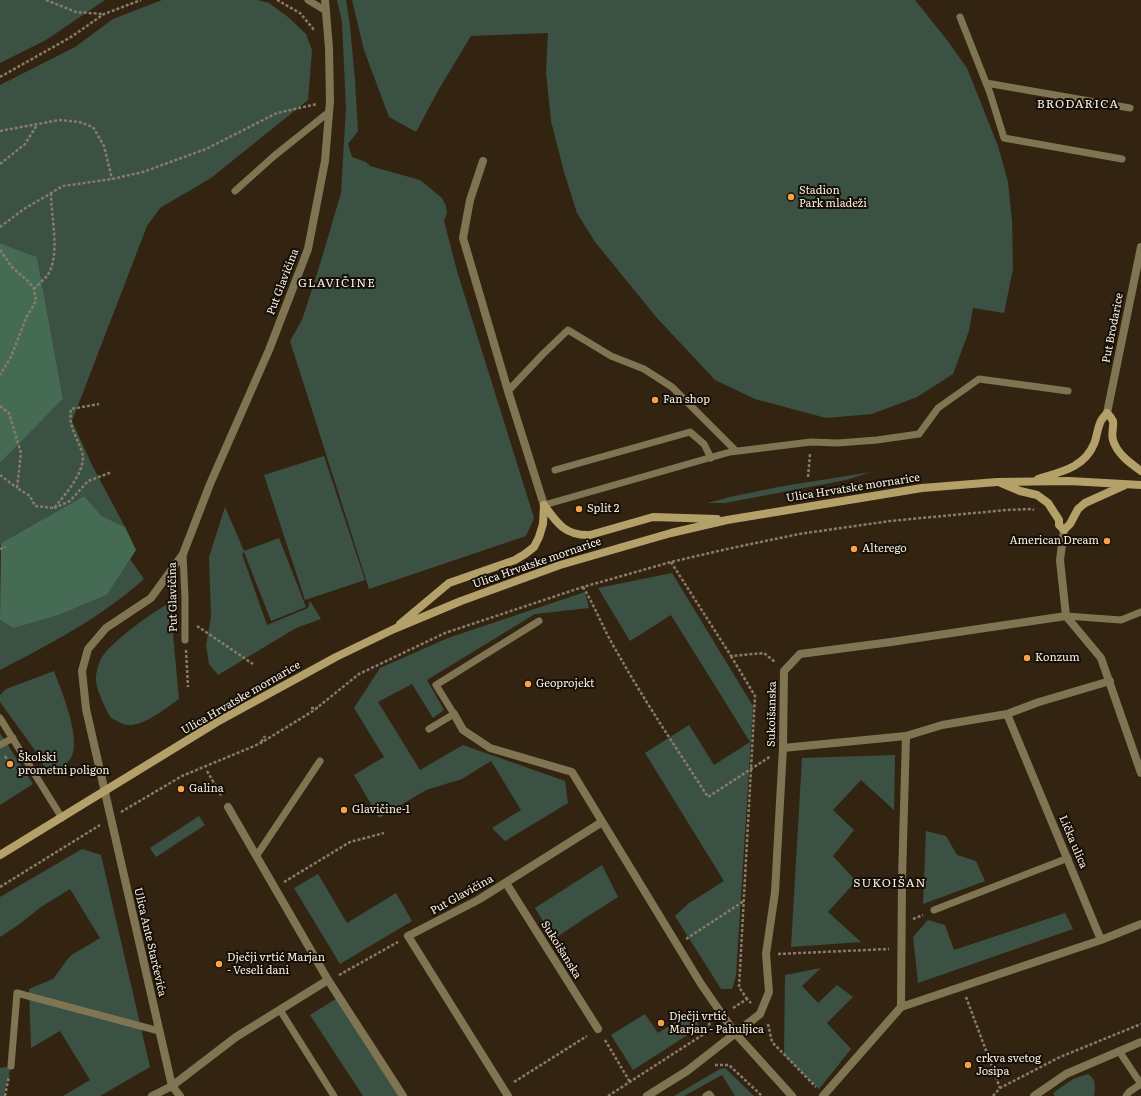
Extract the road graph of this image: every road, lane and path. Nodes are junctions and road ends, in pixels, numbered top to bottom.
1 (46, 0) edge
2 (141, 0) edge
3 (277, 0) edge
4 (308, 0) edge
5 (325, 0) edge
6 (326, 11) junction
7 (104, 14) junction
8 (960, 17) dead end
9 (329, 48) junction
10 (0, 77) edge
11 (986, 83) junction
12 (330, 101) junction
13 (1130, 108) dead end
14 (329, 112) junction
15 (37, 124) junction
16 (0, 131) edge
17 (1122, 159) dead end
18 (483, 161) dead end
19 (0, 164) edge
20 (112, 179) junction
21 (235, 191) dead end
22 (51, 193) junction
23 (0, 226) edge
24 (1141, 247) edge
25 (0, 250) edge
26 (34, 289) junction
27 (0, 375) edge
28 (508, 391) junction
29 (1068, 391) dead end
30 (99, 404) dead end
31 (0, 406) edge
32 (1108, 413) junction
33 (811, 442) junction
34 (736, 451) junction
35 (711, 458) junction
36 (555, 470) dead end
37 (1141, 471) edge
38 (112, 472) dead end
39 (0, 475) edge
40 (808, 477) dead end
41 (1031, 481) junction
42 (997, 482) junction
43 (1128, 484) junction
44 (1141, 485) edge
45 (17, 488) junction
46 (544, 505) junction
47 (54, 508) junction
48 (728, 520) junction
49 (1064, 530) junction
50 (6, 547) dead end
51 (0, 550) edge
52 (183, 554) junction
53 (671, 562) dead end
54 (583, 587) dead end
55 (1141, 612) edge
56 (1066, 616) junction
57 (185, 618) junction
58 (539, 621) dead end
59 (394, 629) junction
60 (185, 640) dead end
61 (731, 656) junction
62 (186, 657) dead end
63 (253, 664) dead end
64 (784, 671) junction
65 (1110, 681) junction
66 (188, 687) dead end
67 (311, 708) dead end
68 (318, 708) dead end
69 (454, 714) junction
70 (1007, 714) junction
71 (0, 718) edge
72 (429, 729) dead end
73 (265, 736) dead end
74 (906, 736) junction
75 (13, 738) junction
76 (259, 744) dead end
77 (0, 745) edge
78 (783, 748) junction
79 (4, 756) dead end
80 (320, 761) dead end
81 (13, 769) dead end
82 (751, 769) junction
83 (207, 771) dead end
84 (1141, 773) edge
85 (104, 792) junction
86 (228, 807) joint
87 (62, 818) junction
88 (602, 822) junction
89 (384, 833) dead end
90 (0, 855) edge
91 (257, 855) junction
92 (1068, 858) junction
93 (506, 883) junction
94 (275, 887) junction
95 (744, 900) junction
96 (934, 910) joint
97 (901, 924) junction
98 (1141, 924) edge
99 (408, 936) junction
100 (1102, 940) junction
101 (677, 945) junction
102 (901, 949) junction
103 (766, 954) junction
104 (328, 980) junction
105 (962, 985) junction
106 (748, 999) junction
107 (901, 1006) junction
108 (280, 1010) junction
109 (760, 1014) junction
110 (723, 1016) junction
111 (1141, 1024) edge
112 (598, 1029) junction
113 (159, 1031) junction
114 (735, 1033) junction
115 (697, 1038) junction
116 (1141, 1042) edge
117 (1119, 1051) junction
118 (707, 1054) junction
119 (10, 1066) joint
120 (630, 1082) junction
121 (1141, 1084) edge
122 (172, 1086) junction
123 (504, 1088) junction
124 (1000, 1088) junction
125 (823, 1095) edge
126 (5, 1096) edge
127 (152, 1096) edge
128 (180, 1096) edge
129 (334, 1096) edge
130 (403, 1096) edge
131 (508, 1096) edge
132 (608, 1096) edge
133 (647, 1096) edge
134 (706, 1096) edge
135 (711, 1096) edge
136 (762, 1096) edge
137 (792, 1096) edge
138 (992, 1096) edge
139 (1034, 1096) edge
140 (1126, 1096) edge

1 - 7 path
2 - 7 path
3 - 9 path
4 - 6 lane
5 - 6 street, Put Glavičina
6 - 9 street, Put Glavičina
7 - 10 path
8 - 11 lane
9 - 12 street, Put Glavičina
11 - 13 lane
11 - 17 lane
12 - 14 street, Put Glavičina
12 - 20 path
14 - 21 lane
14 - 52 street, Put Glavičina
15 - 16 path
15 - 19 path
15 - 20 path
18 - 28 street
20 - 22 path
22 - 23 path
22 - 26 path
24 - 32 street, Put Brodarice
25 - 26 path
26 - 27 path
28 - 34 lane
28 - 46 street
29 - 33 lane
30 - 47 path
31 - 45 path
32 - 37 main road
32 - 41 main road
33 - 34 lane
33 - 40 path
34 - 35 lane
35 - 36 lane
35 - 46 lane
38 - 47 path
39 - 45 path
41 - 42 main road, Ulica Hrvatske mornarice
41 - 43 main road, Ulica Hrvatske mornarice
42 - 48 main road, Ulica Hrvatske mornarice
42 - 49 main road
43 - 44 main road, Ulica Hrvatske mornarice
43 - 49 main road
45 - 47 path
46 - 48 main road
46 - 59 main road
48 - 59 main road, Ulica Hrvatske mornarice
49 - 56 street
50 - 51 path
52 - 57 lane, Put Glavičina
52 - 85 street, Put Glavičina
53 - 61 path
54 - 82 path
55 - 56 lane
56 - 64 street, Sukoišanska
56 - 65 street
57 - 60 lane, Put Glavičina
57 - 63 path
58 - 69 lane
59 - 85 main road, Ulica Hrvatske mornarice
61 - 64 path
61 - 82 path
62 - 66 path
64 - 78 street, Sukoišanska
65 - 70 street
65 - 84 street
67 - 68 path
69 - 72 lane
69 - 88 street
70 - 74 street
70 - 92 street, Lička ulica
71 - 75 lane
73 - 76 path
74 - 78 street
74 - 97 street
75 - 77 lane
75 - 87 lane
78 - 82 path
78 - 103 street, Sukoišanska
79 - 81 path
80 - 91 lane
82 - 95 path
83 - 86 path
85 - 87 main road, Ulica Hrvatske mornarice
85 - 113 street, Ulica Ante Starčevića
86 - 91 street
87 - 90 main road, Ulica Hrvatske mornarice
88 - 93 street, Put Glavičina
88 - 101 street
89 - 94 path
91 - 94 street
92 - 96 lane
92 - 100 street, Lička ulica
93 - 99 street, Put Glavičina
93 - 112 street, Sukoišanska
94 - 104 street
95 - 101 path
95 - 106 path
96 - 97 path
97 - 102 street
98 - 100 street
99 - 104 path
99 - 123 street
100 - 105 street
101 - 110 street
102 - 103 path
102 - 107 street
103 - 109 street, Sukoišanska
104 - 108 street
104 - 130 street
105 - 107 street
105 - 124 path
106 - 109 path
106 - 110 path
107 - 125 street
108 - 122 street
108 - 129 lane
109 - 114 street
109 - 125 path
110 - 114 street
110 - 115 path
111 - 124 path
112 - 120 path
112 - 123 path
113 - 119 lane
113 - 122 street, Ulica Ante Starčevića
114 - 118 street
114 - 137 street
115 - 118 path
115 - 120 path
116 - 117 street
117 - 121 lane
117 - 139 street
118 - 133 street
118 - 136 path
119 - 126 path
120 - 132 path
121 - 140 lane
122 - 127 street
122 - 128 street, Ulica Ante Starčevića
123 - 131 street
124 - 138 path
134 - 135 lane

